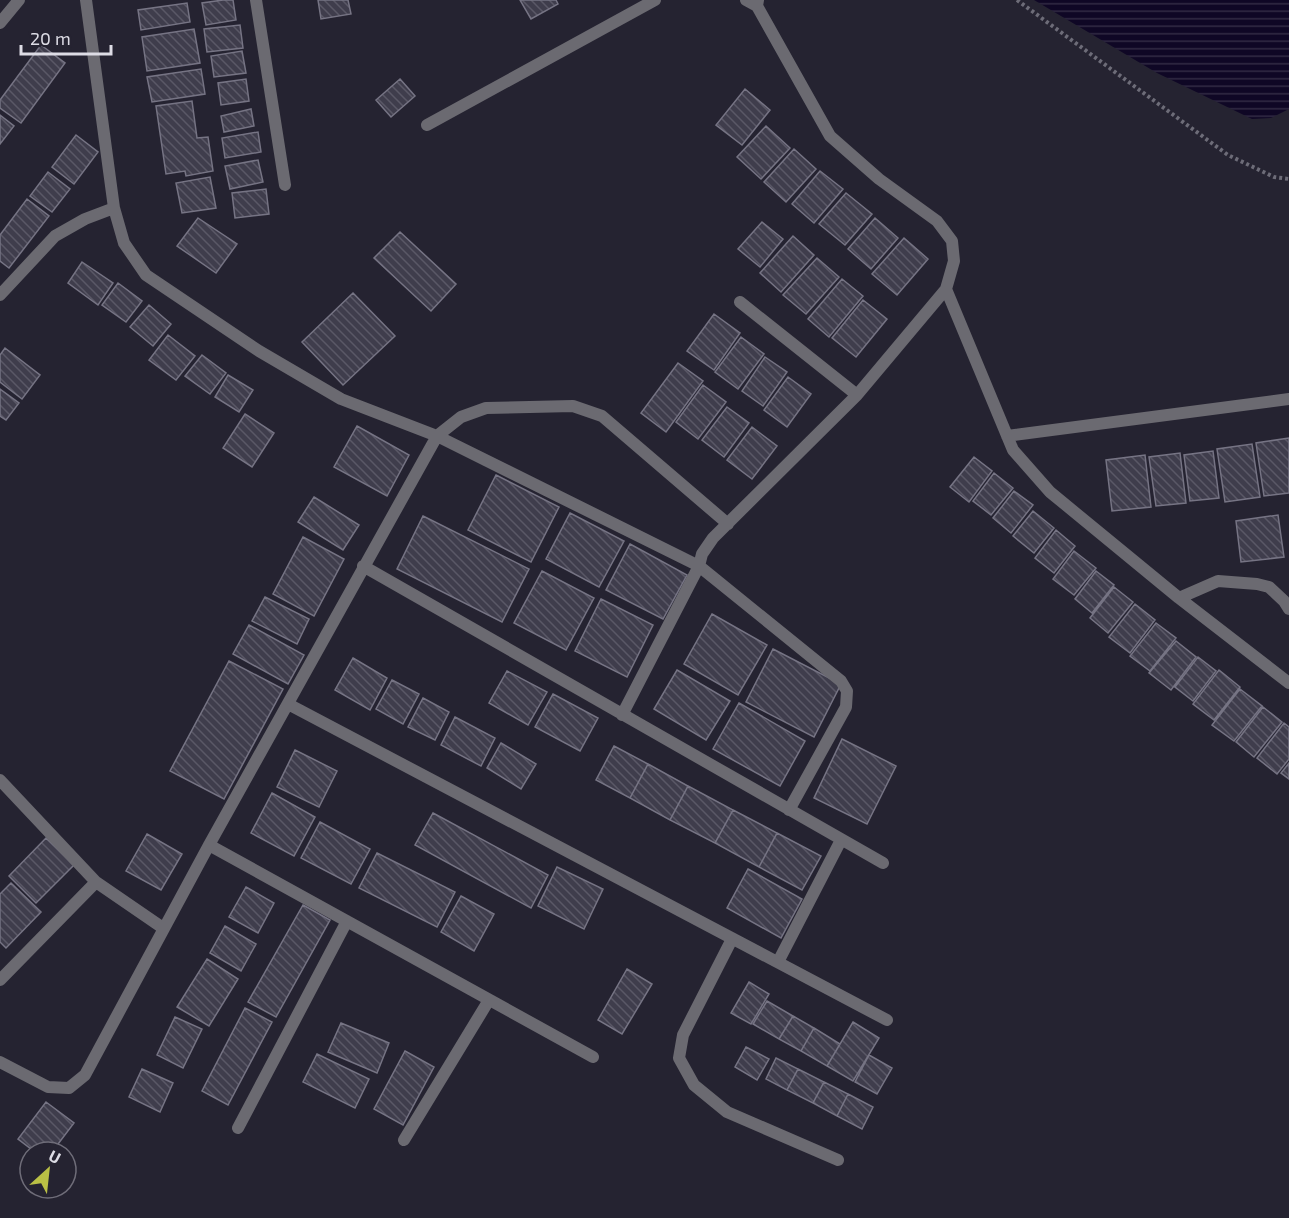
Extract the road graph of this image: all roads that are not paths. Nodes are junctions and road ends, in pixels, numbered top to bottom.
1 (19, 0) edge
2 (86, 0) edge
3 (256, 0) edge
4 (656, 0) edge
5 (753, 2) edge
6 (0, 23) edge
7 (427, 124) dead end
8 (285, 185) dead end
9 (114, 208) junction
10 (2, 290) edge
11 (946, 290) junction
12 (740, 302) dead end
13 (857, 395) junction
14 (1289, 399) edge
15 (437, 436) junction
16 (1006, 436) junction
17 (728, 524) junction
18 (363, 566) junction
19 (699, 566) junction
20 (1179, 598) junction
21 (1289, 609) edge
22 (1289, 683) edge
23 (288, 704) junction
24 (622, 715) junction
25 (0, 780) edge
26 (789, 810) junction
27 (842, 840) junction
28 (209, 845) junction
29 (883, 863) dead end
30 (96, 882) junction
31 (347, 921) junction
32 (164, 928) junction
33 (732, 939) junction
34 (778, 962) junction
35 (0, 980) edge
36 (489, 1000) junction
37 (887, 1020) dead end
38 (593, 1057) dead end
39 (0, 1062) edge
40 (238, 1128) dead end
41 (404, 1140) dead end
42 (838, 1160) dead end

1 - 6 street
2 - 9 street
3 - 8 street
4 - 7 street
5 - 11 street
9 - 10 street
9 - 15 street
11 - 13 street
11 - 16 street
12 - 13 street
13 - 17 street
14 - 16 street
15 - 17 street
15 - 18 street
15 - 19 street
16 - 20 street
17 - 19 street
18 - 23 street
18 - 24 street
19 - 24 street
19 - 26 street
20 - 21 street
20 - 22 street
23 - 28 street
23 - 33 street
24 - 26 street
25 - 30 street
26 - 27 street
27 - 29 street
27 - 34 street
28 - 31 street
28 - 32 street
30 - 32 street
30 - 35 street
31 - 36 street
31 - 40 street
32 - 39 street
33 - 34 street
33 - 42 street
34 - 37 street
36 - 38 street
36 - 41 street

